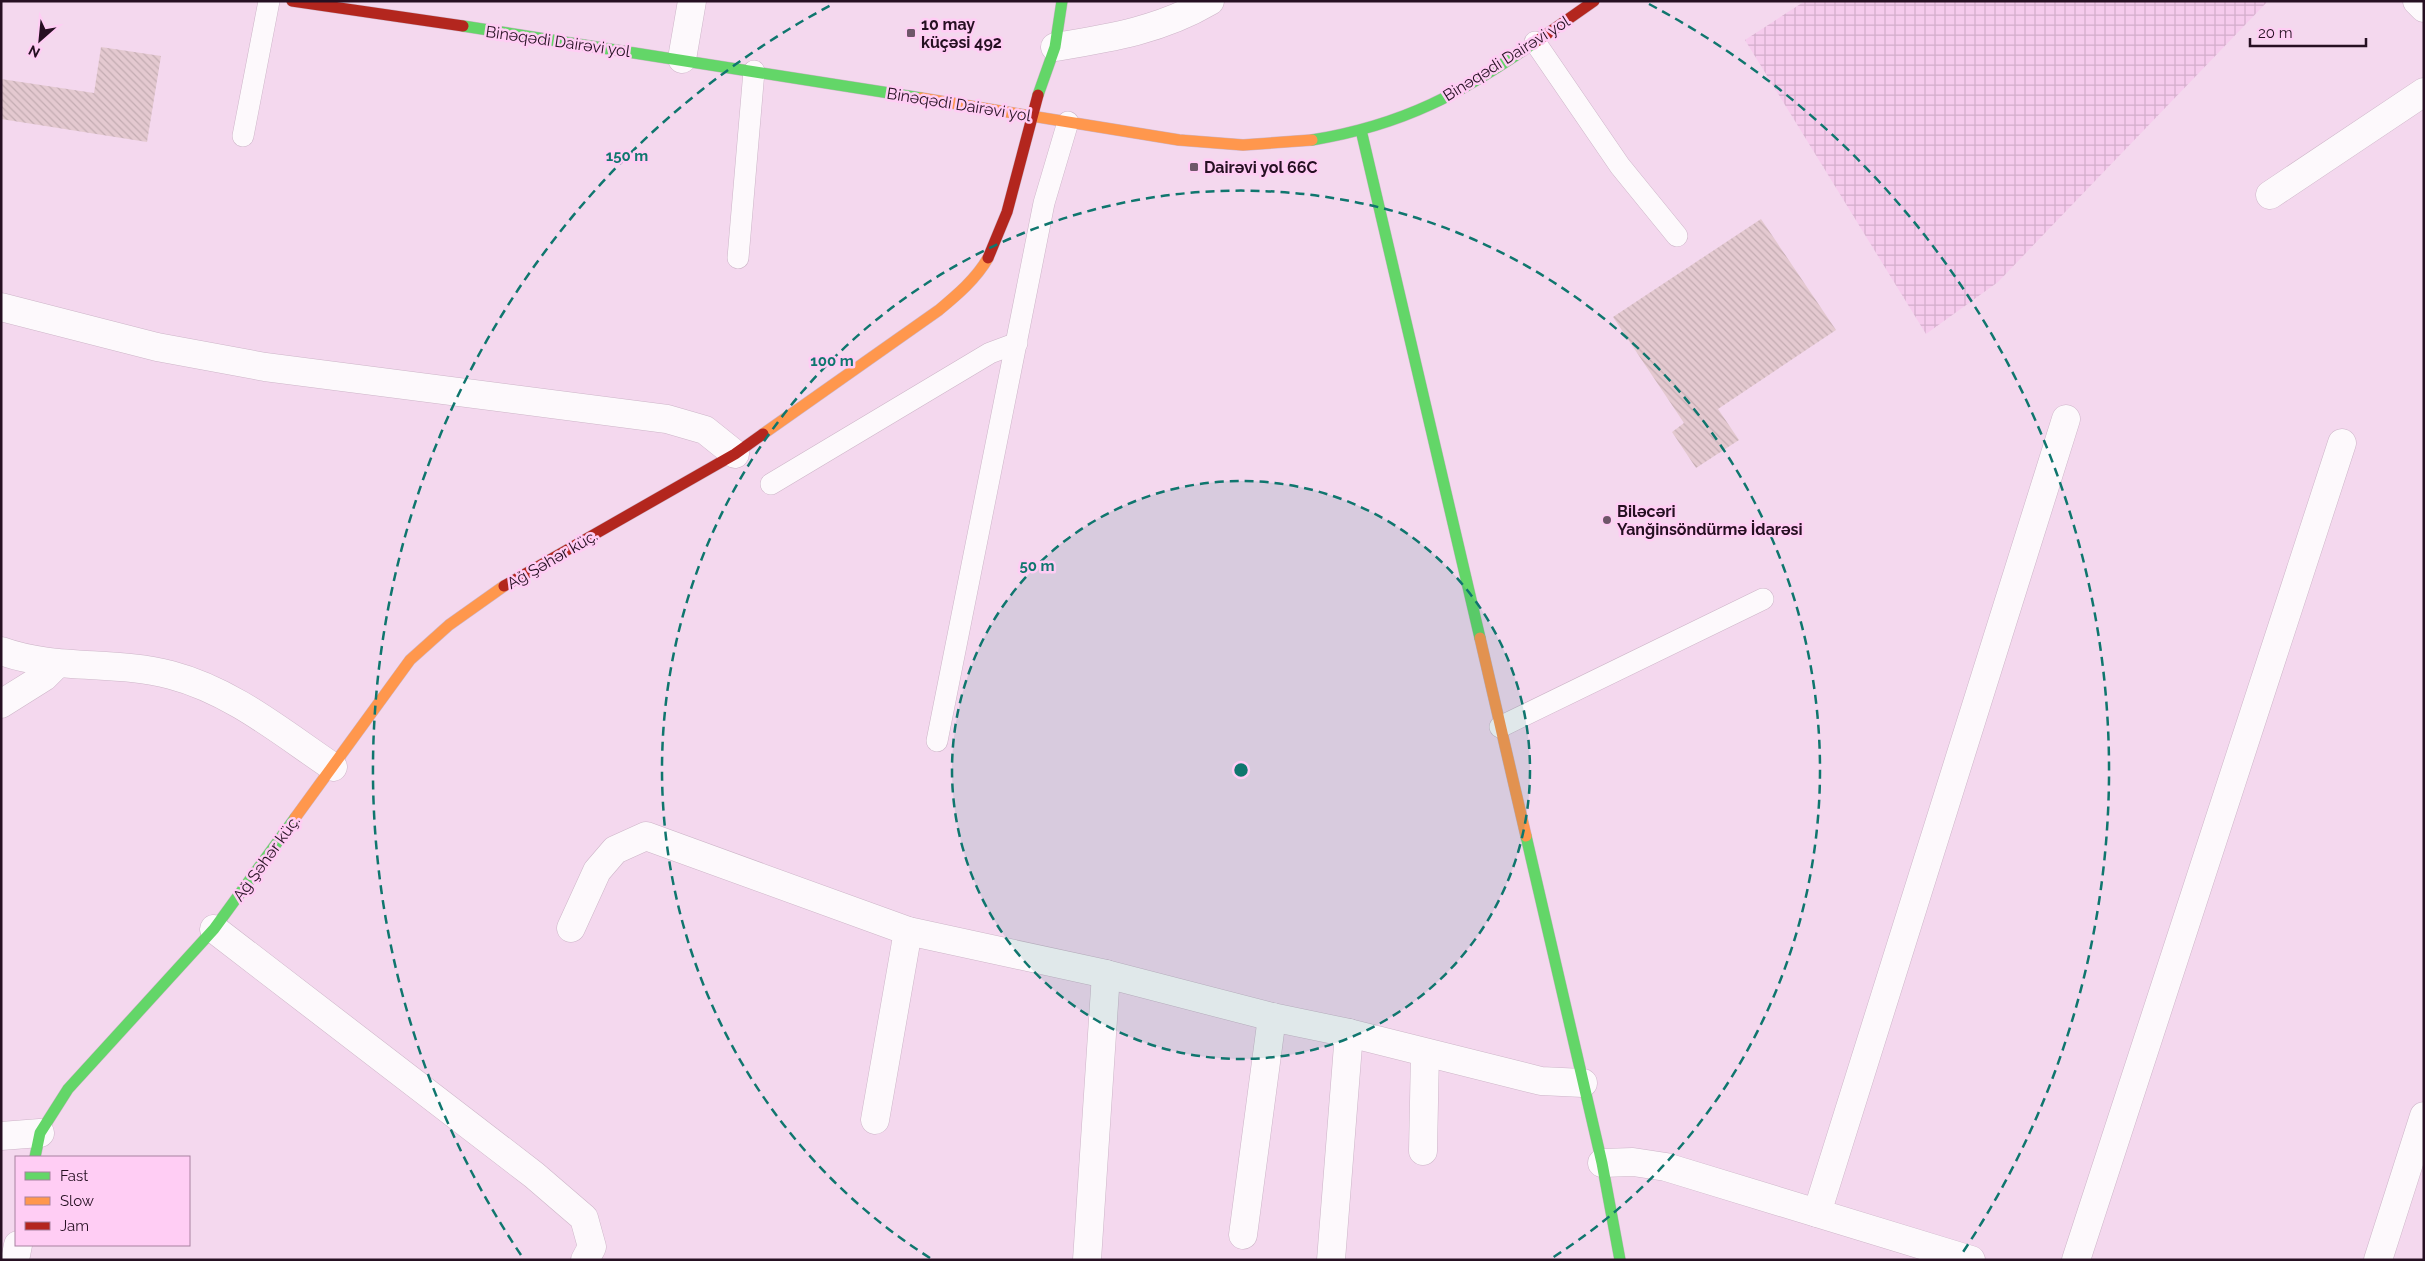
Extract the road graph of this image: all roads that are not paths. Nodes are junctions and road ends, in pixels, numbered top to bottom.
1 (269, 1) edge
2 (292, 1) edge
3 (692, 1) edge
4 (1062, 1) edge
5 (1210, 1) edge
6 (1594, 1) edge
7 (2418, 1) edge
8 (317, 3) edge
9 (356, 6) edge
10 (2424, 8) edge
11 (1535, 42) junction
12 (1055, 47) junction
13 (682, 59) junction
14 (754, 71) junction
15 (2424, 92) edge
16 (1031, 115) junction
17 (1068, 122) junction
18 (1361, 130) junction
19 (243, 136) dead end
20 (2270, 195) dead end
21 (1677, 236) dead end
22 (738, 258) dead end
23 (1, 307) edge
24 (1017, 342) junction
25 (2066, 419) dead end
26 (2342, 443) dead end
27 (734, 454) junction
28 (771, 484) dead end
29 (1763, 599) dead end
30 (1, 650) edge
31 (57, 664) junction
32 (1, 704) edge
33 (1500, 727) junction
34 (937, 741) dead end
35 (333, 767) junction
36 (571, 928) dead end
37 (214, 929) junction
38 (908, 931) junction
39 (1106, 974) junction
40 (1272, 1017) junction
41 (1349, 1033) junction
42 (1426, 1053) junction
43 (1583, 1083) junction
44 (2424, 1116) edge
45 (876, 1120) dead end
46 (1, 1136) edge
47 (38, 1145) edge
48 (1423, 1151) dead end
49 (1602, 1162) junction
50 (1817, 1213) junction
51 (1243, 1235) dead end
52 (18, 1246) edge
53 (15, 1260) edge
54 (585, 1260) edge
55 (1087, 1260) edge
56 (1332, 1260) edge
57 (1620, 1260) edge
58 (1971, 1260) edge
59 (2076, 1260) edge
60 (2378, 1260) edge

1 - 19 lane
2 - 8 street, Binəqədi Dairəvi yol
3 - 13 street
4 - 12 street, Ağ Şəhər küç.
5 - 12 street
6 - 11 street, Binəqədi Dairəvi yol
7 - 10 street
8 - 9 street, Binəqədi Dairəvi yol
9 - 13 street, Binəqədi Dairəvi yol
11 - 18 street, Binəqədi Dairəvi yol
11 - 21 lane
12 - 16 street, Ağ Şəhər küç.
13 - 14 street, Binəqədi Dairəvi yol
14 - 16 street, Binəqədi Dairəvi yol
14 - 22 lane
15 - 20 street
16 - 17 street, Binəqədi Dairəvi yol
16 - 27 street, Ağ Şəhər küç.
17 - 18 street, Binəqədi Dairəvi yol
17 - 24 lane
18 - 33 street
23 - 27 street
24 - 28 lane
24 - 34 lane
25 - 50 street
26 - 59 street
27 - 35 street, Ağ Şəhər küç.
29 - 33 lane
30 - 31 street
31 - 32 street
31 - 35 street
33 - 43 street
35 - 37 street, Ağ Şəhər küç.
36 - 38 street
37 - 47 street, Ağ Şəhər küç.
37 - 54 street
38 - 39 street
38 - 45 street
39 - 40 street
39 - 55 street
40 - 41 street
40 - 51 street
41 - 42 street
41 - 56 street
42 - 43 street
42 - 48 street
43 - 49 street
44 - 60 street
46 - 47 street
49 - 50 street
49 - 57 street
50 - 58 street
52 - 53 street

